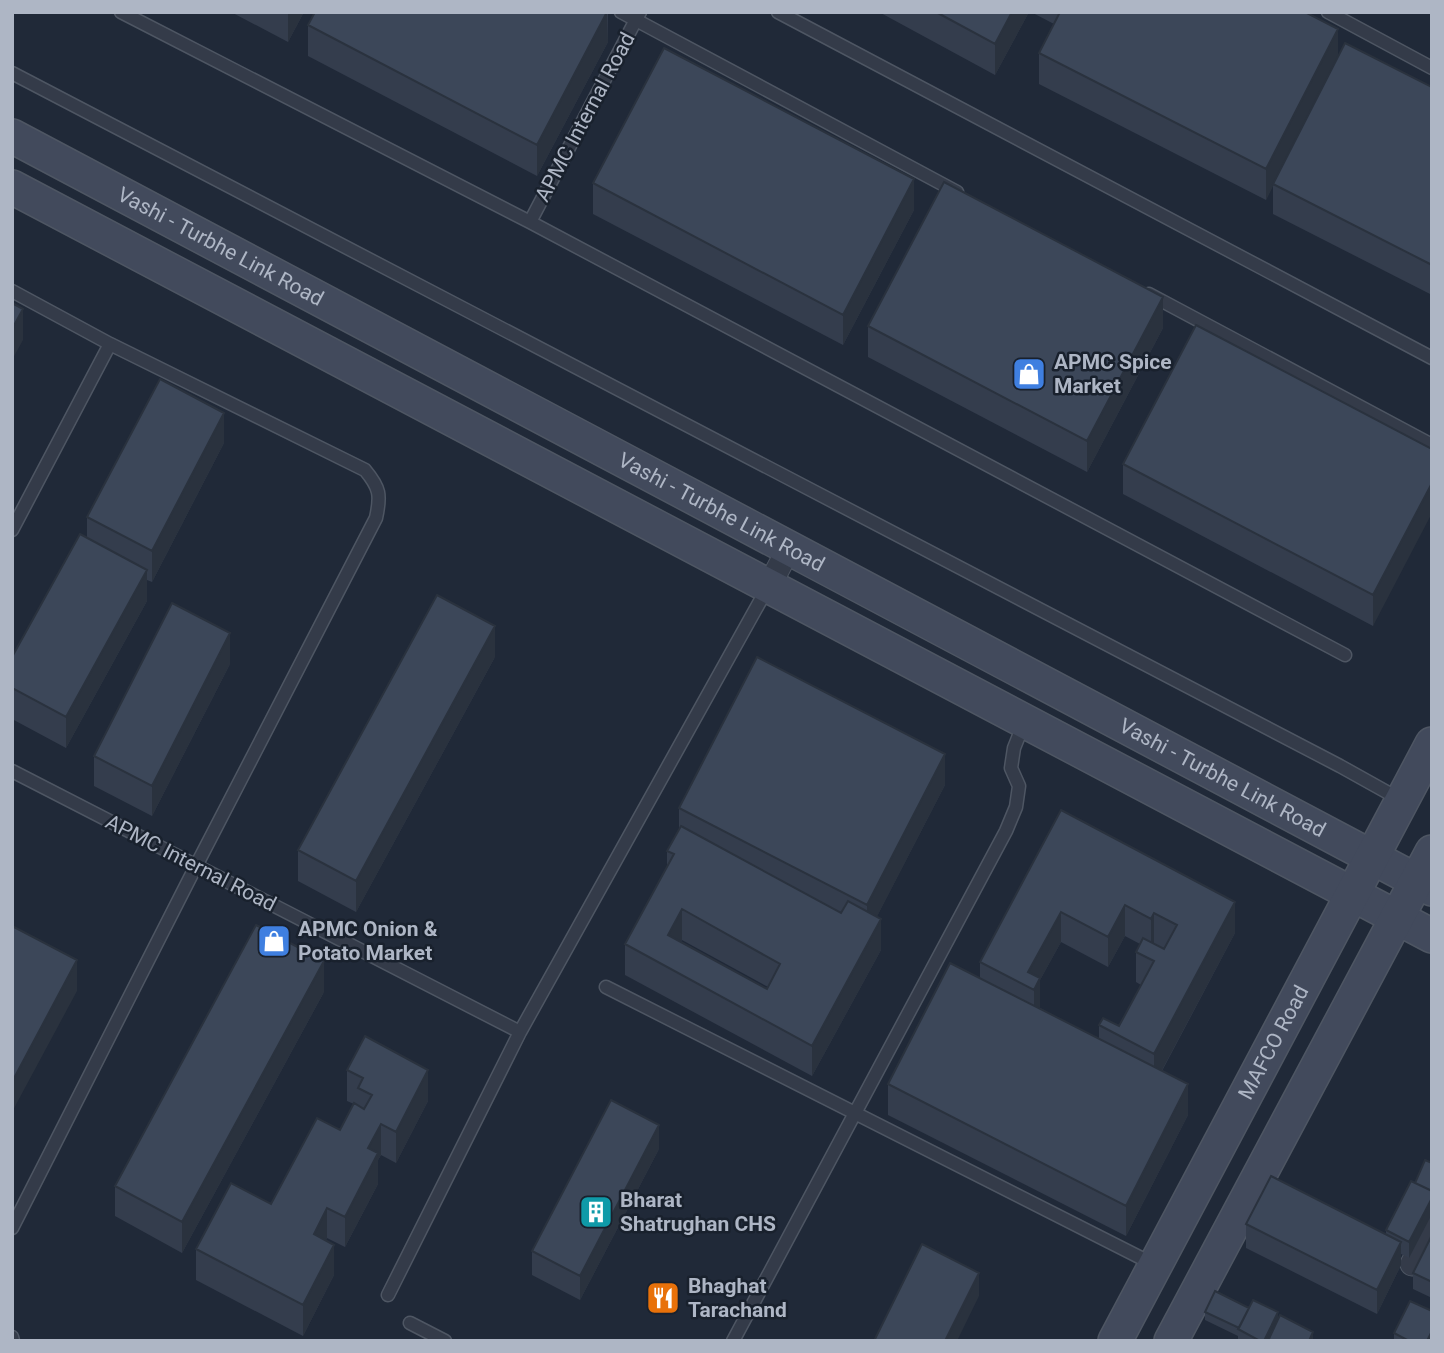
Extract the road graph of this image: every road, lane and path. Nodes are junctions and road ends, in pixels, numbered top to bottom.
1 (121, 12) edge
2 (621, 12) edge
3 (778, 12) edge
4 (1328, 12) edge
5 (638, 16) edge
6 (1432, 68) edge
7 (12, 73) edge
8 (12, 136) edge
9 (12, 187) edge
10 (967, 197) edge
11 (530, 222) junction
12 (1138, 289) edge
13 (12, 291) edge
14 (110, 344) junction
15 (1432, 358) edge
16 (1432, 445) edge
17 (12, 530) edge
18 (789, 548) junction
19 (769, 586) junction
20 (1345, 655) dead end
21 (1025, 722) junction
22 (1432, 744) edge
23 (12, 771) edge
24 (1402, 801) junction
25 (1432, 852) edge
26 (1372, 858) junction
27 (196, 866) junction
28 (1426, 882) edge
29 (1352, 894) junction
30 (1397, 918) junction
31 (1432, 936) edge
32 (606, 987) dead end
33 (520, 1032) junction
34 (855, 1113) junction
35 (1432, 1226) edge
36 (12, 1228) edge
37 (1412, 1264) dead end
38 (1156, 1265) junction
39 (388, 1296) dead end
40 (410, 1323) dead end
41 (445, 1341) edge
42 (733, 1341) edge
43 (1115, 1341) edge
44 (1171, 1341) edge

1 - 11 lane
2 - 5 lane
3 - 15 lane
4 - 6 lane
5 - 10 lane
5 - 11 lane, APMC Internal Road
7 - 24 lane
8 - 18 main road, Vashi - Turbhe Link Road
9 - 19 main road, Vashi - Turbhe Link Road
11 - 20 lane
12 - 16 lane
13 - 14 lane
14 - 17 lane
14 - 27 lane
18 - 19 street
18 - 26 main road, Vashi - Turbhe Link Road
19 - 21 main road, Vashi - Turbhe Link Road
19 - 33 lane
21 - 29 main road, Vashi - Turbhe Link Road
21 - 34 lane
22 - 24 main road, MAFCO Road
23 - 27 lane, APMC Internal Road
24 - 26 main road, MAFCO Road
25 - 28 main road
26 - 28 main road, Vashi - Turbhe Link Road
26 - 29 main road, MAFCO Road
27 - 33 lane, APMC Internal Road
27 - 36 lane
28 - 30 main road
29 - 30 main road, Vashi - Turbhe Link Road
29 - 38 main road, MAFCO Road
30 - 31 main road, Vashi - Turbhe Link Road
30 - 44 main road
32 - 34 lane
33 - 39 lane
34 - 38 lane
34 - 42 lane
35 - 37 street
38 - 43 main road, MAFCO Road
40 - 41 lane

